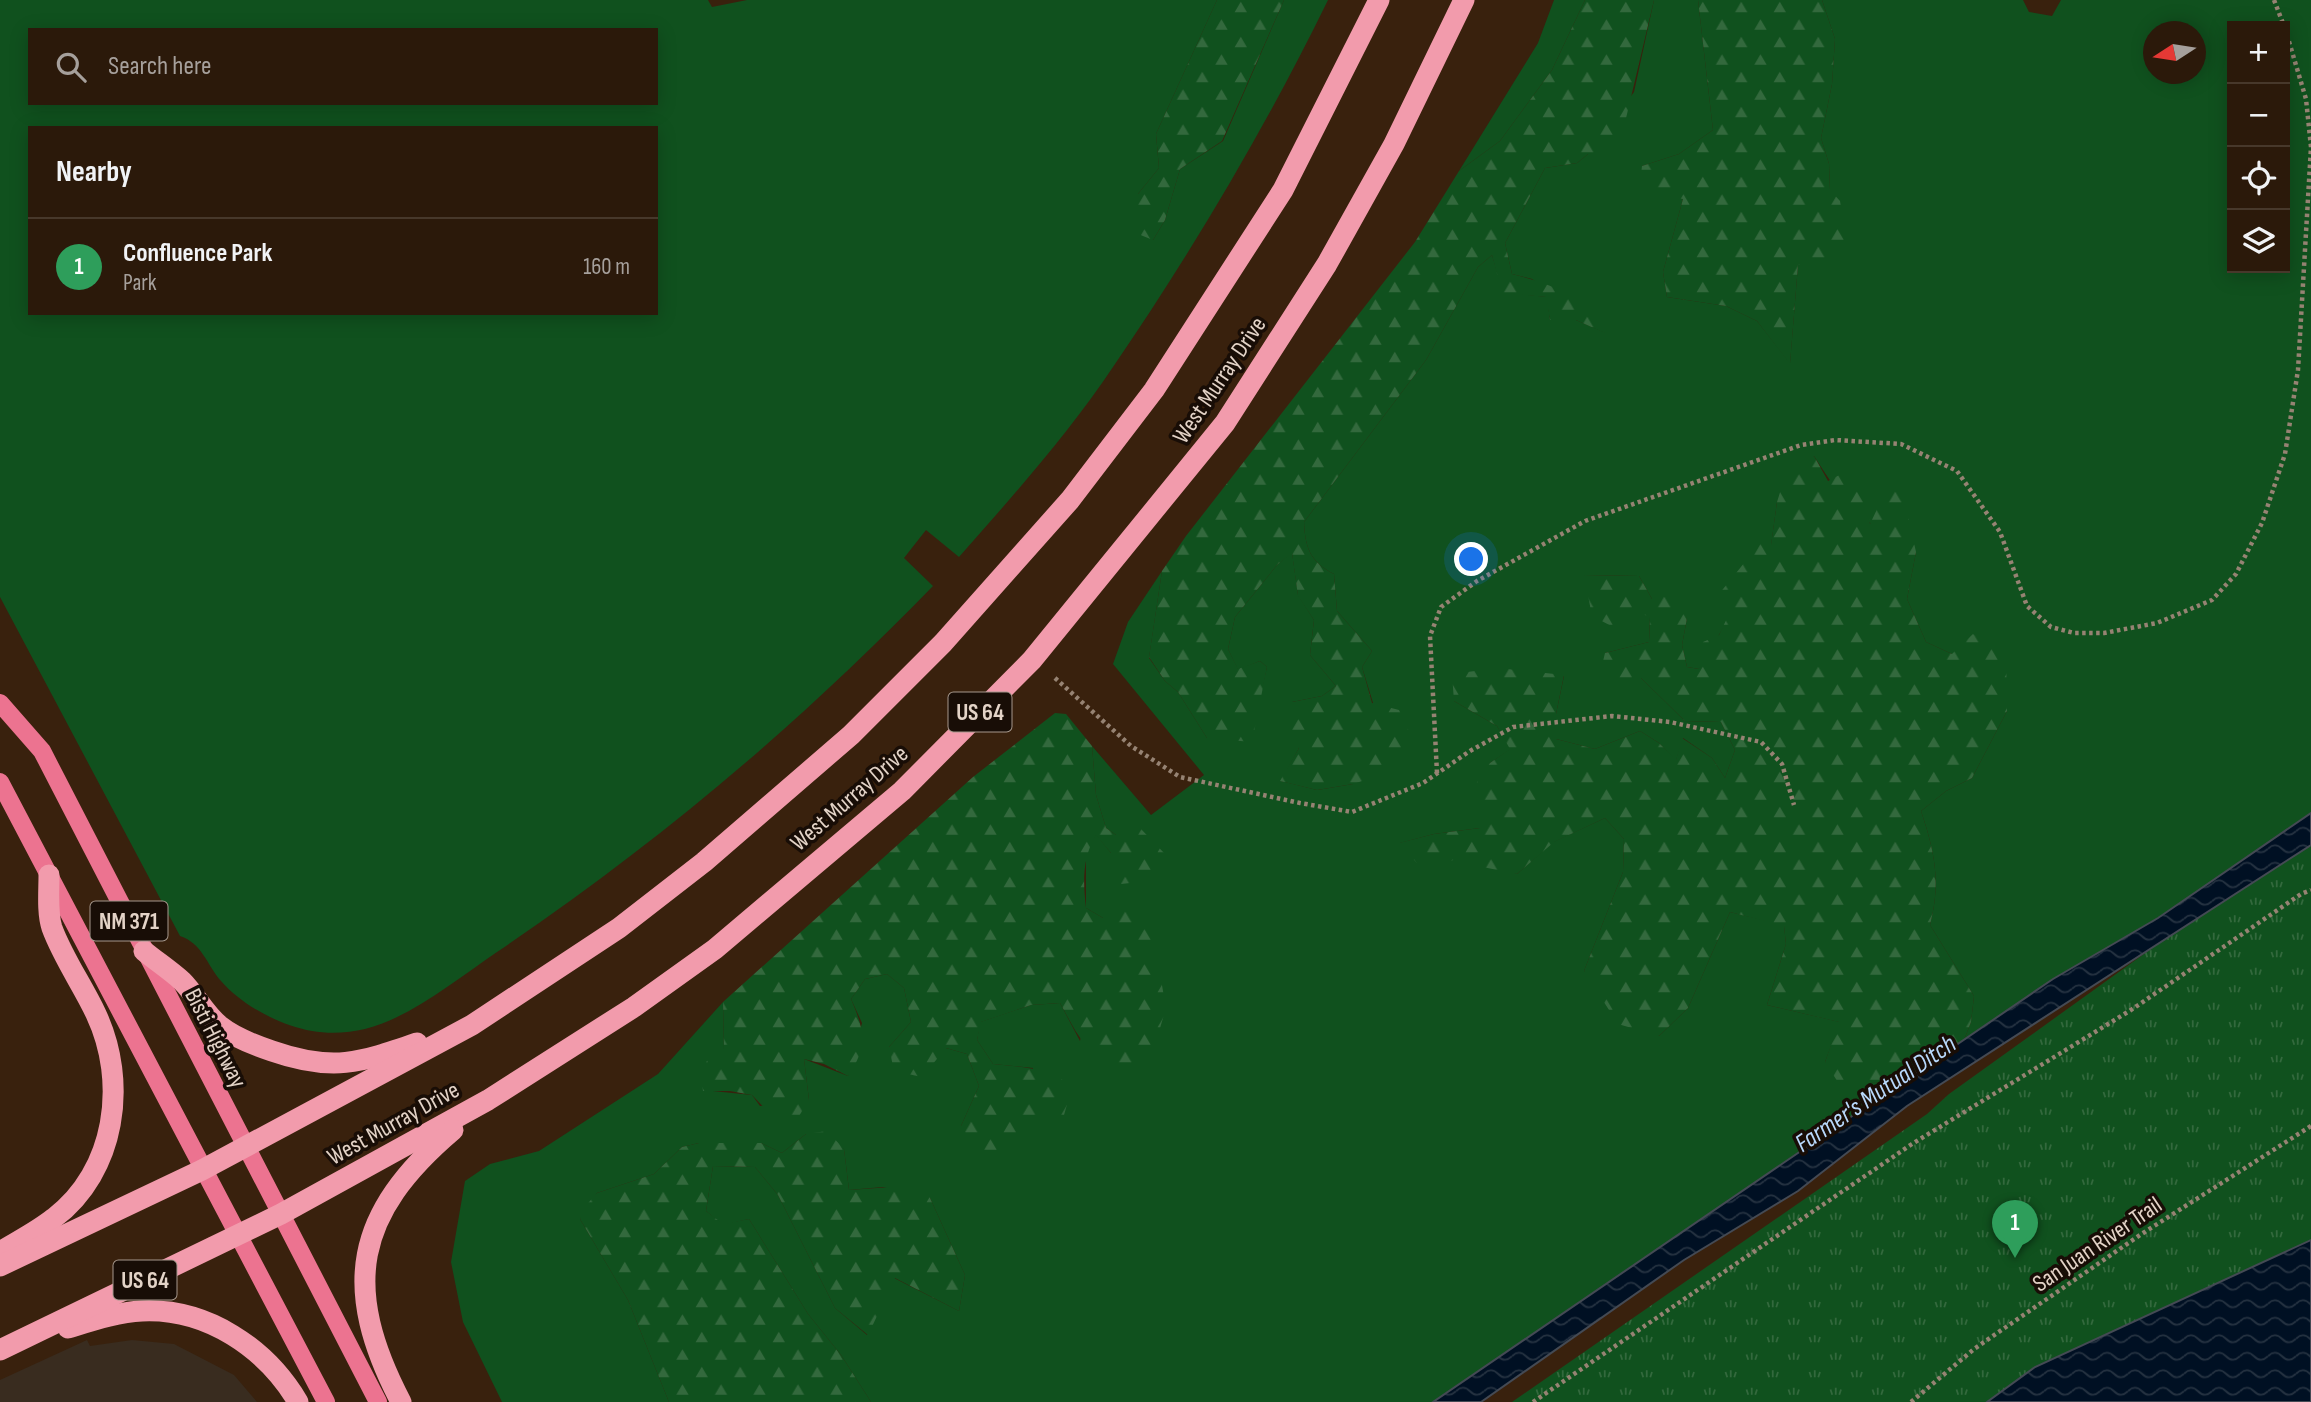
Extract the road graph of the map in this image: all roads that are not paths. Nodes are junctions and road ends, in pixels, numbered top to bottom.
1 (1380, 0) edge
2 (1464, 0) edge
3 (0, 703) edge
4 (0, 782) edge
5 (48, 875) junction
6 (144, 951) junction
7 (472, 1025) junction
8 (488, 1100) junction
9 (245, 1148) junction
10 (202, 1170) junction
11 (281, 1214) junction
12 (238, 1235) junction
13 (0, 1252) edge
14 (0, 1266) edge
15 (4, 1348) edge
16 (298, 1402) edge
17 (326, 1402) edge
18 (378, 1402) edge
19 (401, 1402) edge

1 - 7 highway, West Murray Drive
2 - 8 highway, West Murray Drive / US 64
3 - 6 main road, Bisti Highway / NM 371
4 - 5 main road, NM 371
5 - 10 main road, NM 371
5 - 13 highway
6 - 7 highway
6 - 9 main road, Bisti Highway / NM 371
7 - 9 highway, West Murray Drive
8 - 11 highway, West Murray Drive / US 64
8 - 19 highway
9 - 10 highway, West Murray Drive
9 - 11 main road, Bisti Highway / NM 371
10 - 12 main road, NM 371
10 - 14 highway, West Murray Drive
11 - 12 highway, West Murray Drive / US 64
11 - 18 main road, Bisti Highway / NM 371
12 - 15 highway, West Murray Drive / US 64
12 - 17 main road, NM 371
15 - 16 highway

